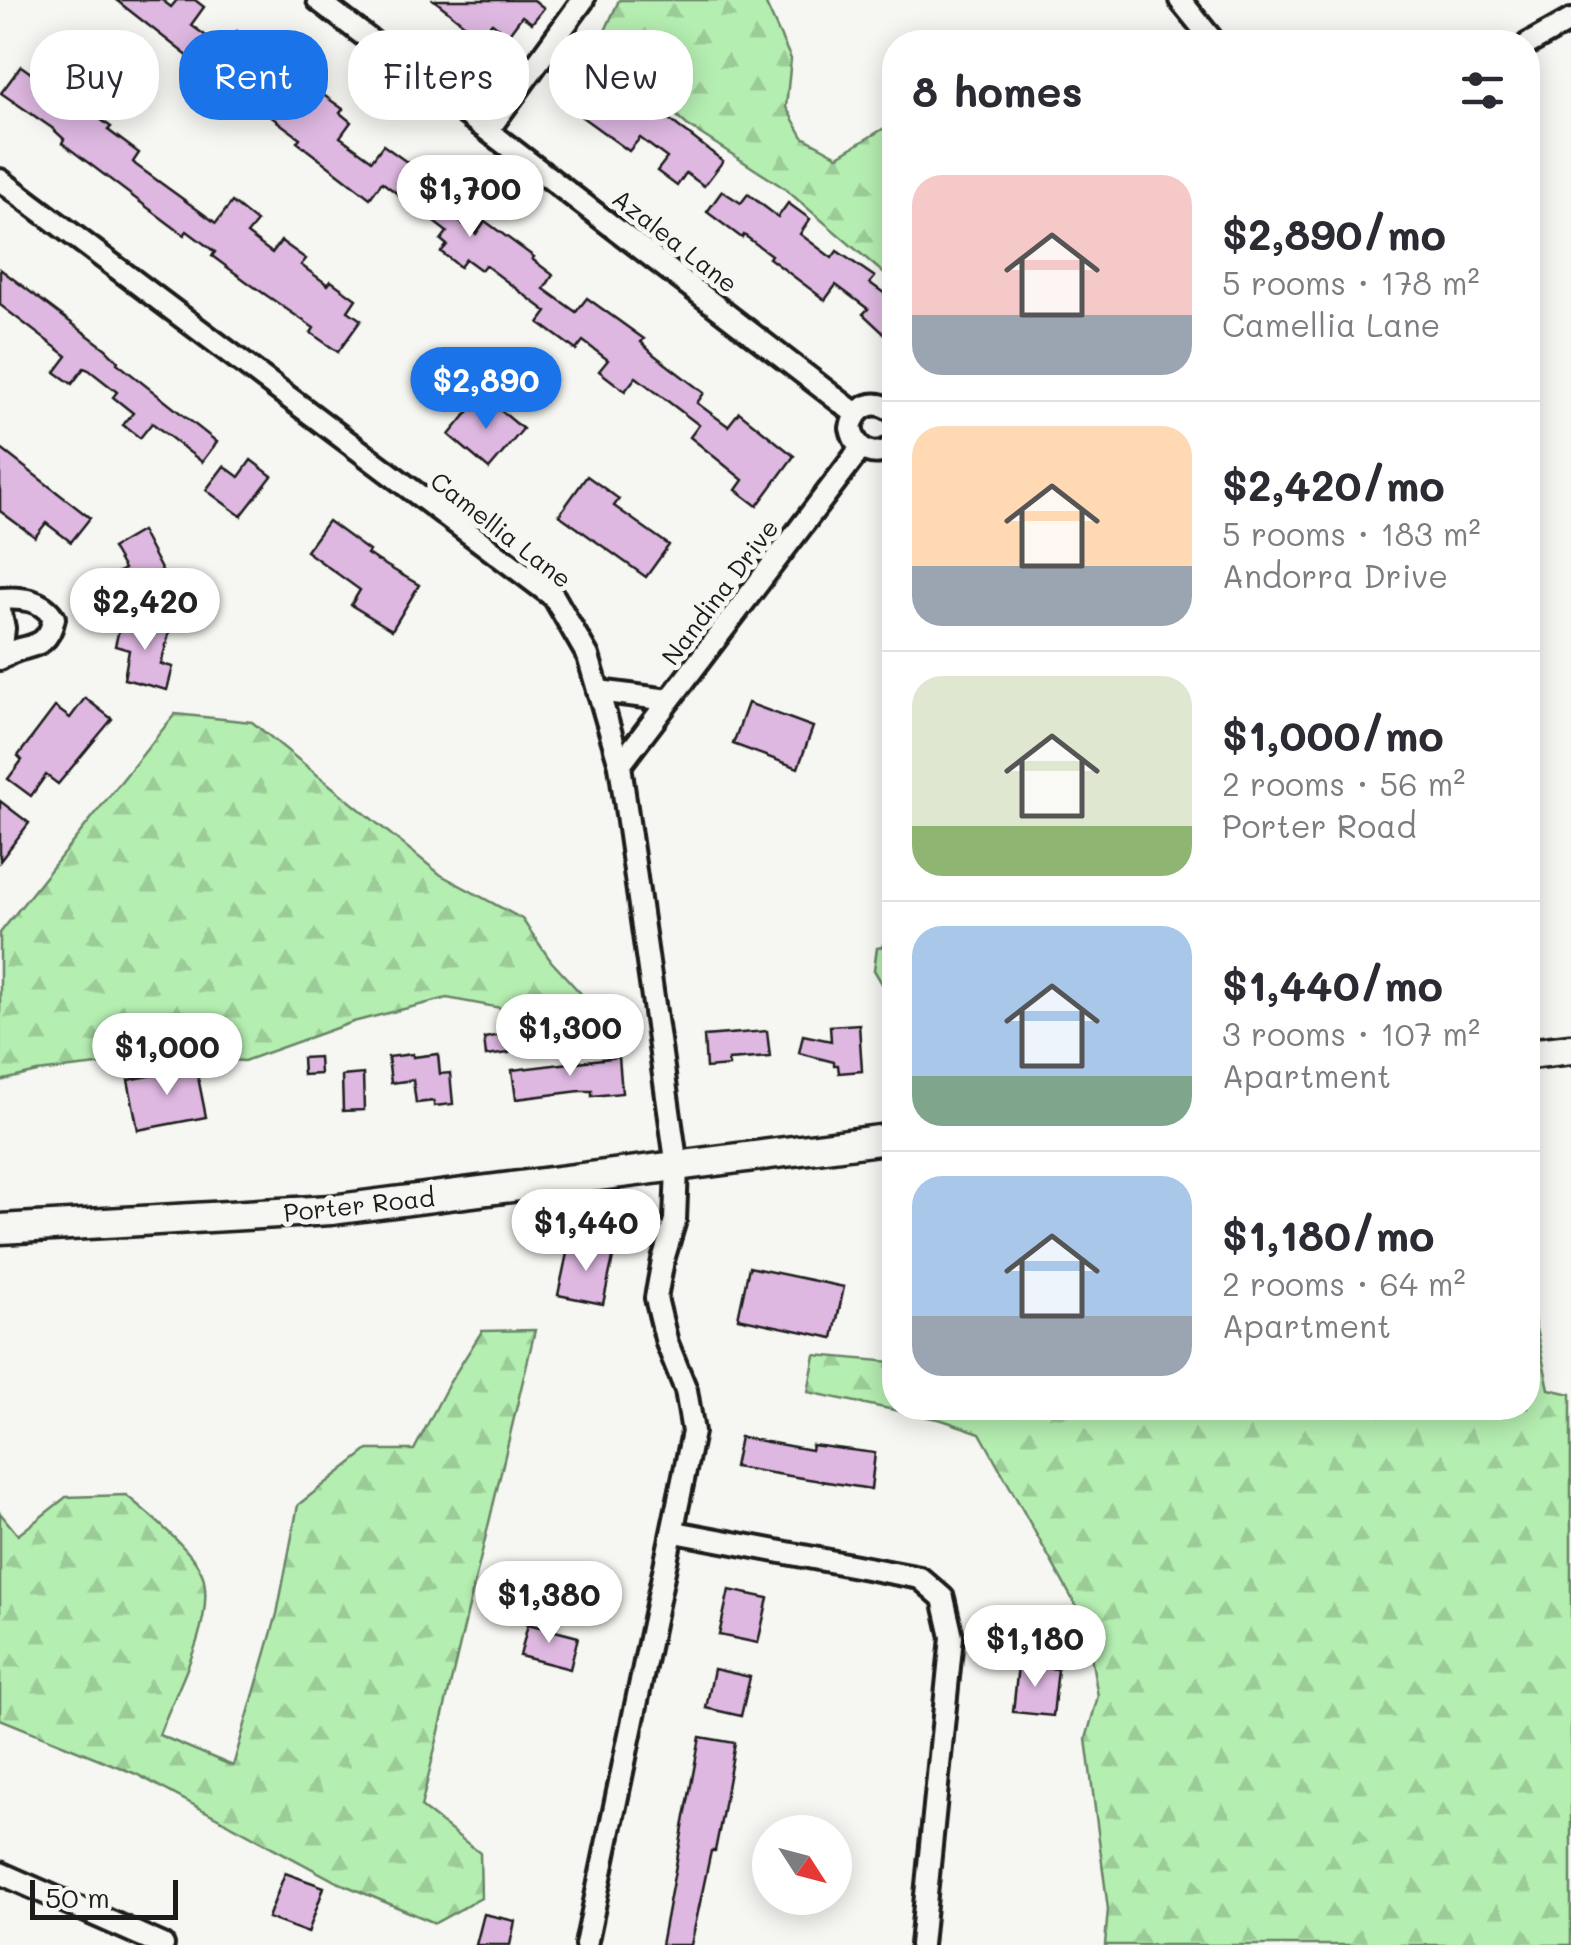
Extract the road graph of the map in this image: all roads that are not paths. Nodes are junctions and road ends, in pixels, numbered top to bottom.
1 (318, 0) edge
2 (583, 0) edge
3 (1180, 0) edge
4 (1571, 20) edge
5 (1204, 30) edge
6 (1540, 37) edge
7 (489, 129) junction
8 (0, 180) edge
9 (882, 406) edge
10 (856, 414) junction
11 (860, 448) junction
12 (882, 451) edge
13 (0, 599) edge
14 (0, 611) edge
15 (1, 658) edge
16 (598, 690) junction
17 (670, 700) junction
18 (620, 765) junction
19 (1571, 1049) edge
20 (1540, 1053) edge
21 (882, 1140) edge
22 (677, 1167) junction
23 (0, 1229) edge
24 (674, 1532) junction
25 (2, 1880) edge
26 (163, 1945) edge
27 (586, 1945) edge
28 (921, 1945) edge

1 - 7 street, Azalea Lane
2 - 7 street
3 - 5 street
4 - 6 street
7 - 10 street, Azalea Lane
8 - 16 street, Camellia Lane
9 - 10 street
10 - 11 street
11 - 12 street
11 - 17 street, Nandina Drive
13 - 15 street
14 - 15 street
16 - 17 street
16 - 18 street, Camellia Lane
17 - 18 street, Nandina Drive
18 - 22 street, Camellia Lane
19 - 20 main road
21 - 22 main road, Porter Road
22 - 23 main road, Porter Road
22 - 24 street, Camellia Lane
24 - 27 street, Camellia Lane
24 - 28 street
25 - 26 street

